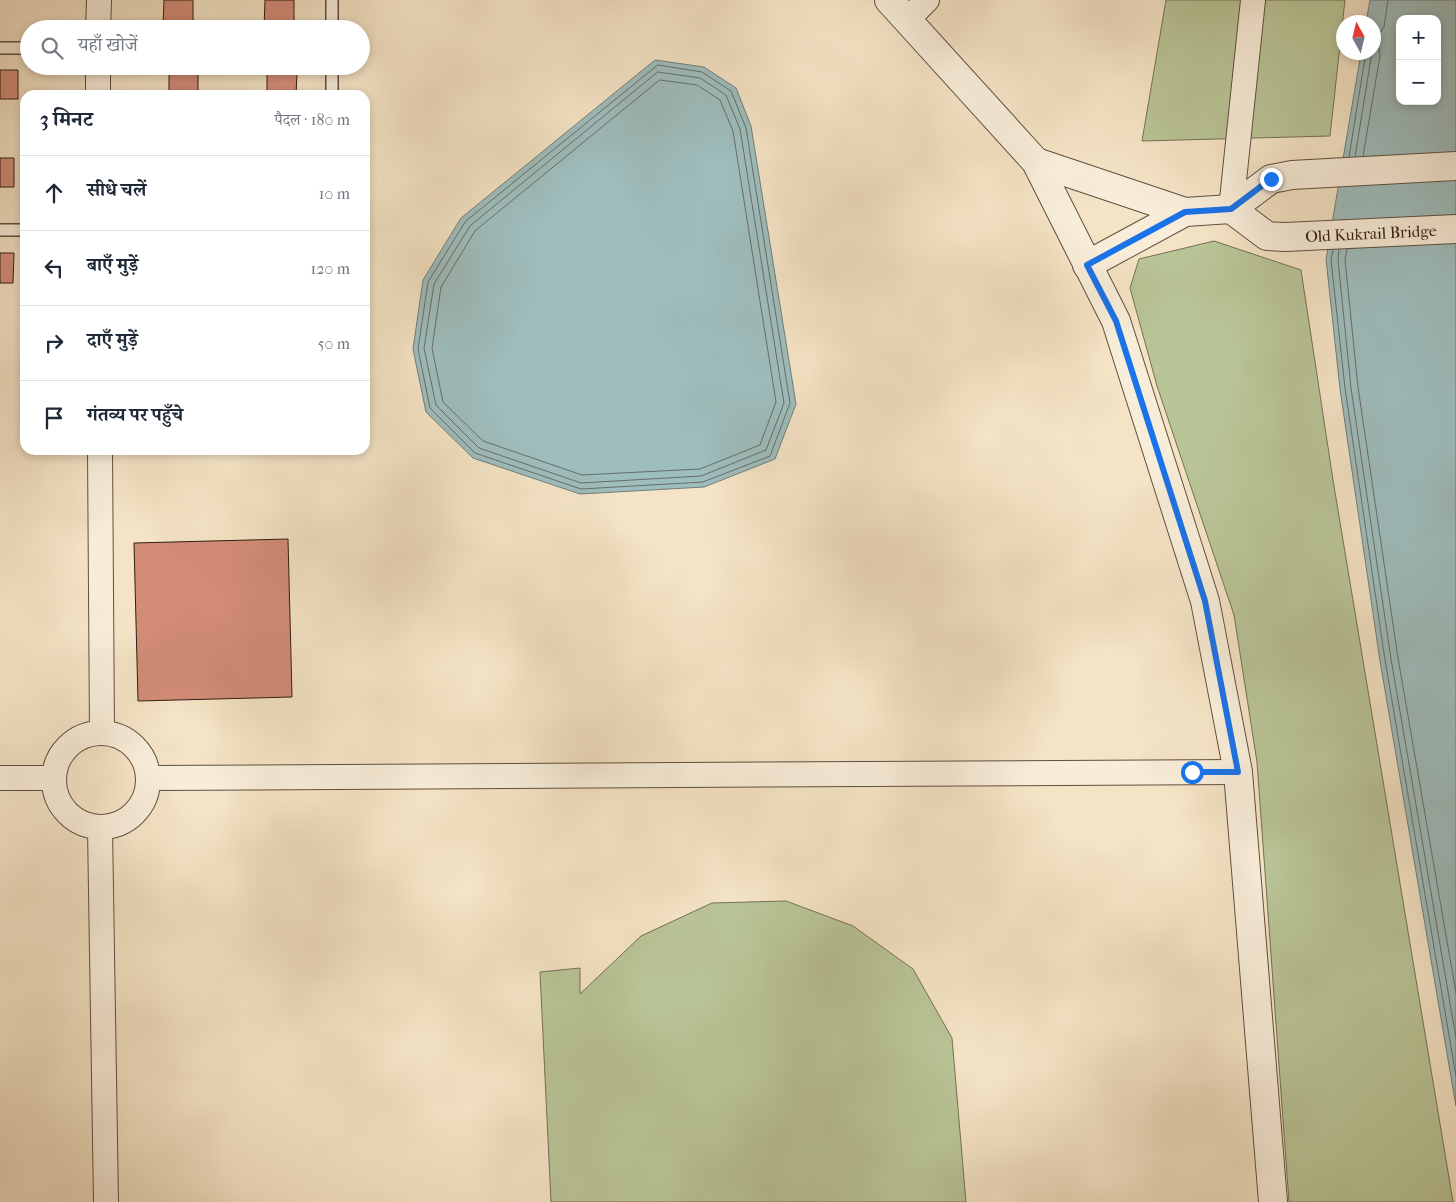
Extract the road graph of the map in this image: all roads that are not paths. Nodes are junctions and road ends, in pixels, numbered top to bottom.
1 (99, 0) edge
2 (332, 0) edge
3 (889, 0) edge
4 (927, 0) edge
5 (1253, 0) edge
6 (98, 20) edge
7 (332, 20) edge
8 (907, 20) junction
9 (0, 48) edge
10 (20, 48) edge
11 (98, 75) edge
12 (332, 75) edge
13 (98, 90) edge
14 (332, 90) edge
15 (1036, 162) junction
16 (1456, 166) edge
17 (1231, 209) junction
18 (1185, 212) junction
19 (1456, 229) edge
20 (0, 230) edge
21 (20, 230) edge
22 (1087, 265) junction
23 (100, 455) edge
24 (102, 732) junction
25 (1238, 772) junction
26 (0, 778) edge
27 (54, 778) junction
28 (149, 778) junction
29 (100, 828) junction
30 (106, 1202) edge
31 (1273, 1202) edge

1 - 6 street
2 - 7 lane
3 - 8 street
4 - 8 street
5 - 17 street
8 - 15 street
9 - 10 lane
11 - 13 street
12 - 14 lane
15 - 18 street
15 - 22 street
16 - 17 street
17 - 18 street
17 - 19 street, Old Kukrail Bridge
18 - 22 street
20 - 21 lane
22 - 25 street
23 - 24 street
24 - 27 street
24 - 28 street
25 - 28 street
25 - 31 street
26 - 27 street
27 - 29 street
28 - 29 street
29 - 30 street

